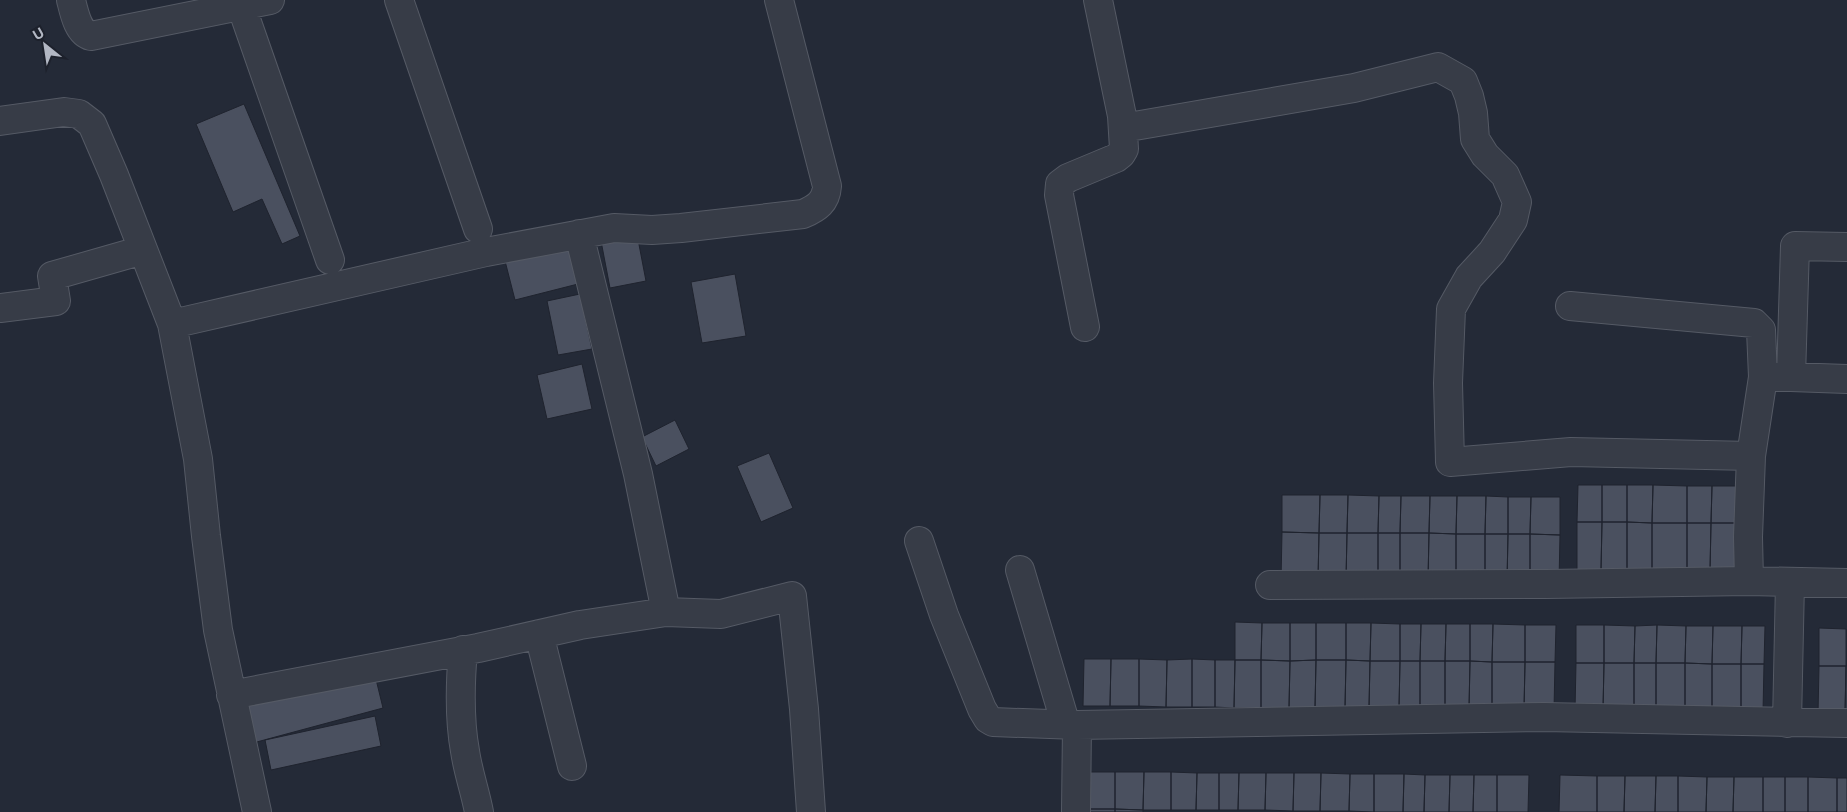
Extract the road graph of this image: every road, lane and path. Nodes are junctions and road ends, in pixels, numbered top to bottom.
1 (71, 0) edge
2 (270, 0) edge
3 (400, 0) edge
4 (779, 0) edge
5 (1098, 0) edge
6 (240, 5) junction
7 (0, 121) edge
8 (1123, 128) junction
9 (478, 229) dead end
10 (579, 234) junction
11 (1847, 247) edge
12 (143, 250) junction
13 (330, 260) dead end
14 (1570, 306) dead end
15 (0, 308) edge
16 (172, 324) junction
17 (1085, 327) dead end
18 (1763, 376) junction
19 (1791, 377) junction
20 (1847, 379) edge
21 (1751, 456) junction
22 (918, 541) dead end
23 (1020, 570) dead end
24 (1748, 581) junction
25 (1790, 582) junction
26 (1847, 583) edge
27 (1270, 585) dead end
28 (666, 612) junction
29 (538, 634) junction
30 (463, 650) junction
31 (231, 695) junction
32 (1787, 723) junction
33 (1847, 723) edge
34 (1071, 725) junction
35 (572, 766) dead end
36 (257, 812) edge
37 (479, 812) edge
38 (811, 812) edge
39 (1076, 812) edge

1 - 6 street
2 - 6 street
3 - 9 street
4 - 10 street
5 - 8 street
6 - 13 street
7 - 12 street
8 - 17 street
8 - 21 street
10 - 16 street
10 - 28 street
11 - 19 street
12 - 15 street
12 - 16 street
14 - 18 street
16 - 31 street
18 - 19 street
18 - 21 street
19 - 20 street
21 - 24 street
22 - 34 street
23 - 34 street
24 - 25 street
24 - 27 street
25 - 26 street
25 - 32 street
28 - 29 street
28 - 38 street
29 - 30 street
29 - 35 street
30 - 31 street
30 - 37 street
31 - 36 street
32 - 33 street
32 - 34 street
34 - 39 street

